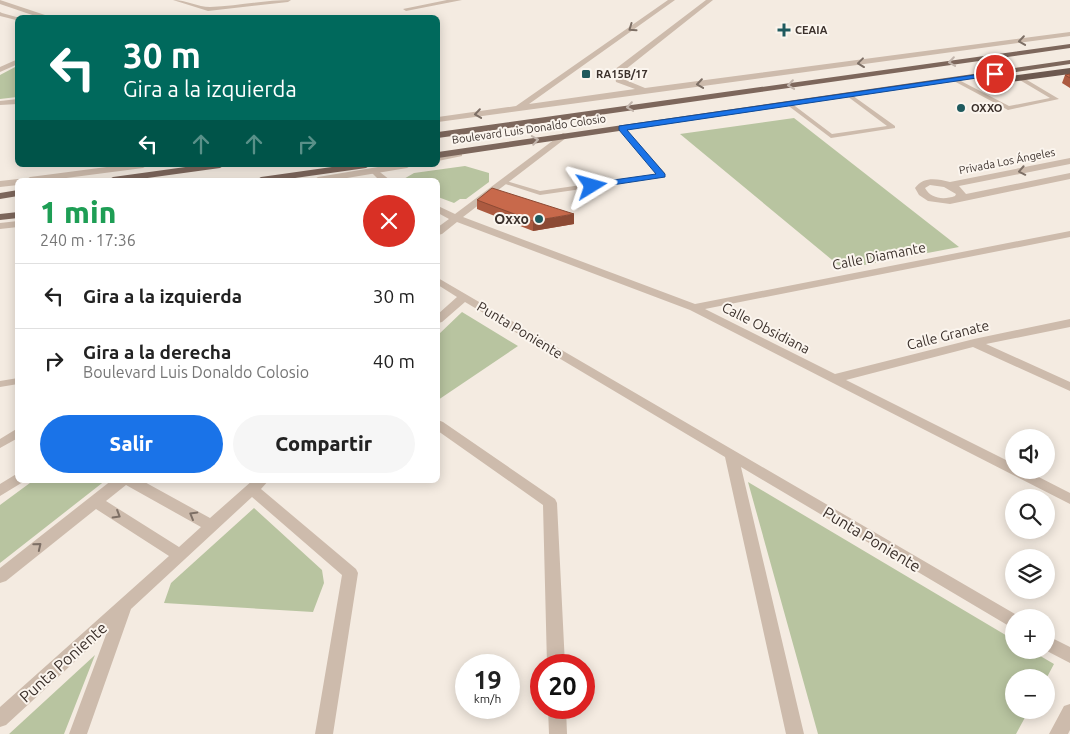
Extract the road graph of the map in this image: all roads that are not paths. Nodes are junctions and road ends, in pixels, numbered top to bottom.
1 (176, 0) edge
2 (288, 0) edge
3 (459, 0) edge
4 (672, 0) edge
5 (710, 0) edge
6 (0, 2) edge
7 (406, 9) dead end
8 (0, 14) edge
9 (41, 15) edge
10 (15, 18) edge
11 (1070, 34) edge
12 (1070, 46) edge
13 (15, 62) edge
14 (1070, 62) edge
15 (0, 70) edge
16 (1070, 71) edge
17 (976, 77) junction
18 (1020, 78) junction
19 (954, 80) junction
20 (646, 90) junction
21 (849, 95) junction
22 (15, 102) edge
23 (0, 103) edge
24 (789, 104) junction
25 (518, 109) junction
26 (440, 120) edge
27 (622, 128) junction
28 (440, 135) edge
29 (563, 136) junction
30 (487, 148) joint
31 (440, 157) edge
32 (1070, 161) edge
33 (128, 167) edge
34 (206, 167) edge
35 (352, 167) edge
36 (398, 167) edge
37 (376, 172) junction
38 (1070, 176) edge
39 (45, 178) edge
40 (127, 178) edge
41 (275, 178) edge
42 (332, 178) edge
43 (383, 178) edge
44 (15, 182) edge
45 (503, 182) junction
46 (0, 184) edge
47 (950, 185) junction
48 (15, 194) edge
49 (0, 196) edge
50 (960, 198) junction
51 (440, 210) edge
52 (15, 215) edge
53 (0, 217) edge
54 (456, 218) junction
55 (15, 224) edge
56 (0, 226) edge
57 (440, 230) edge
58 (1070, 234) edge
59 (440, 282) edge
60 (464, 296) junction
61 (694, 308) junction
62 (440, 318) edge
63 (1070, 323) edge
64 (974, 343) junction
65 (833, 379) junction
66 (15, 382) edge
67 (0, 384) edge
68 (1070, 387) edge
69 (440, 426) edge
70 (15, 434) edge
71 (0, 444) edge
72 (731, 455) junction
73 (15, 480) edge
74 (118, 483) edge
75 (134, 483) edge
76 (257, 485) edge
77 (0, 491) edge
78 (1070, 499) edge
79 (94, 501) junction
80 (212, 526) junction
81 (180, 555) junction
82 (0, 577) edge
83 (125, 605) junction
84 (1005, 617) edge
85 (1055, 647) edge
86 (556, 654) edge
87 (1070, 656) edge
88 (1070, 712) edge
89 (0, 719) edge
90 (557, 719) edge
91 (78, 734) edge
92 (324, 734) edge
93 (558, 734) edge
94 (795, 734) edge
95 (1058, 734) edge

1 - 2 street
3 - 7 street
4 -> 25 street
5 - 20 street
6 - 9 street
8 - 10 street
11 -> 20 street
12 -> 28 main road, Boulevard Luis Donaldo Colosio
13 - 15 street
14 - 17 main road, Boulevard Luis Donaldo Colosio
16 - 18 highway
17 - 18 highway
17 - 19 main road, Boulevard Luis Donaldo Colosio
18 - 19 lane
19 - 21 main road, Boulevard Luis Donaldo Colosio
20 - 25 street
21 - 24 main road, Boulevard Luis Donaldo Colosio
21 - 24 lane
22 - 23 street
24 - 27 main road, Boulevard Luis Donaldo Colosio
25 -> 26 street
27 - 29 main road, Boulevard Luis Donaldo Colosio
27 - 45 lane
30 -> 29 main road, Boulevard Luis Donaldo Colosio
29 - 45 street
30 - 31 street
32 -> 47 street, Privada Los Ángeles
33 - 39 street
34 - 40 main road
35 - 41 main road
36 - 37 street
37 - 42 street
37 - 43 street
38 - 50 street, Privada Los Ángeles
44 - 46 street
45 - 54 street
47 - 50 street
47 - 50 street, Privada Los Ángeles
48 - 49 main road
51 - 54 street, Calle Obsidiana
52 - 53 main road
54 - 57 street
54 - 61 street, Calle Obsidiana
55 - 56 street
58 - 61 street, Calle Diamante
59 - 60 street, Punta Poniente
60 - 62 street, Punta Poniente
60 - 72 street, Punta Poniente
61 - 65 street, Calle Obsidiana
63 - 64 street, Calle Granate
64 - 65 street, Calle Granate
64 - 68 street
65 - 78 street, Calle Obsidiana
66 - 67 lane
69 - 86 street
70 - 71 lane
72 - 84 street, Punta Poniente
72 - 94 street
73 - 77 street
74 - 79 street
80 -> 75 street
76 - 80 street, Punta Poniente
76 - 92 street, Punta Poniente
79 -> 81 street
82 -> 79 street
80 - 81 street, Punta Poniente
81 - 83 street, Punta Poniente
83 - 89 street, Punta Poniente
83 - 91 street, Punta Poniente
85 - 87 street
88 - 95 street
90 - 93 street

